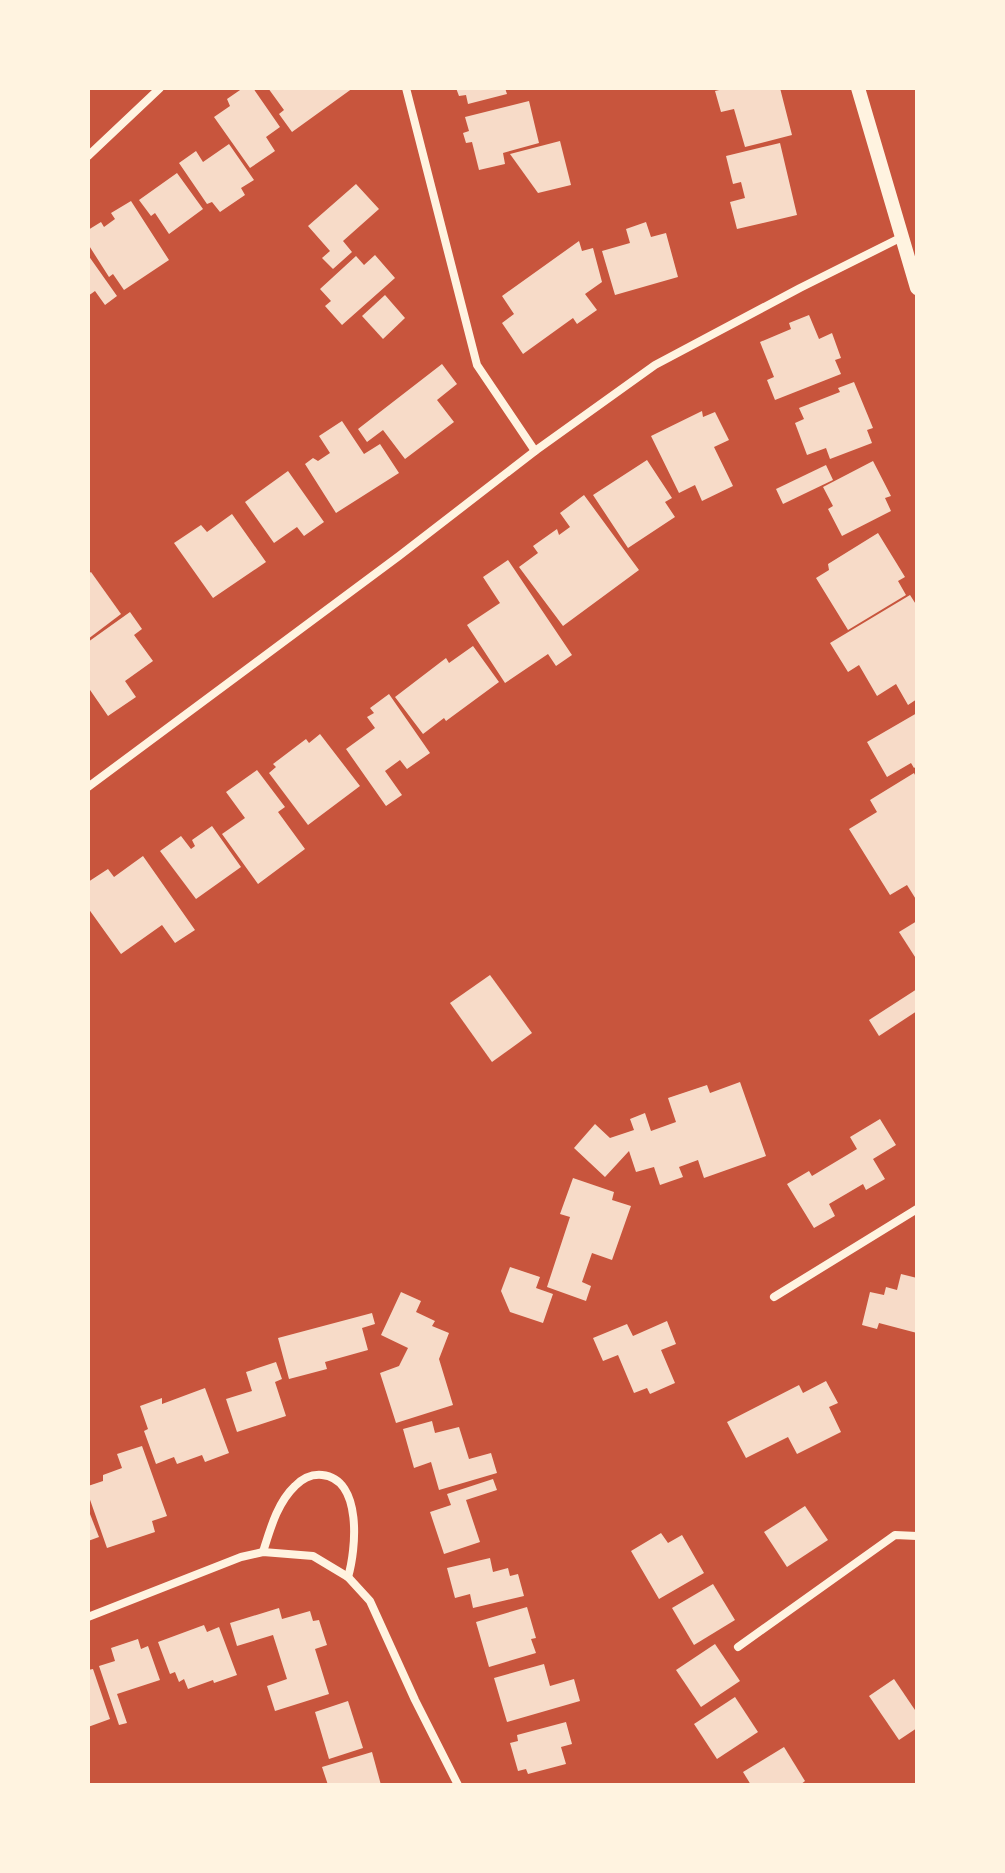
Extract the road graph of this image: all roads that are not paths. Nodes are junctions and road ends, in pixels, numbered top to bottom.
1 (160, 88) edge
2 (406, 88) edge
3 (858, 88) edge
4 (88, 156) edge
5 (902, 237) junction
6 (917, 288) edge
7 (535, 451) junction
8 (88, 786) edge
9 (917, 1209) edge
10 (774, 1297) dead end
11 (917, 1536) edge
12 (263, 1552) junction
13 (348, 1577) junction
14 (88, 1617) edge
15 (738, 1647) dead end
16 (458, 1785) edge

1 - 4 street
2 - 7 street
3 - 5 street
5 - 6 street
5 - 7 street
7 - 8 street
9 - 10 street
11 - 15 street
12 - 13 street
12 - 13 street
12 - 14 street
13 - 16 street

